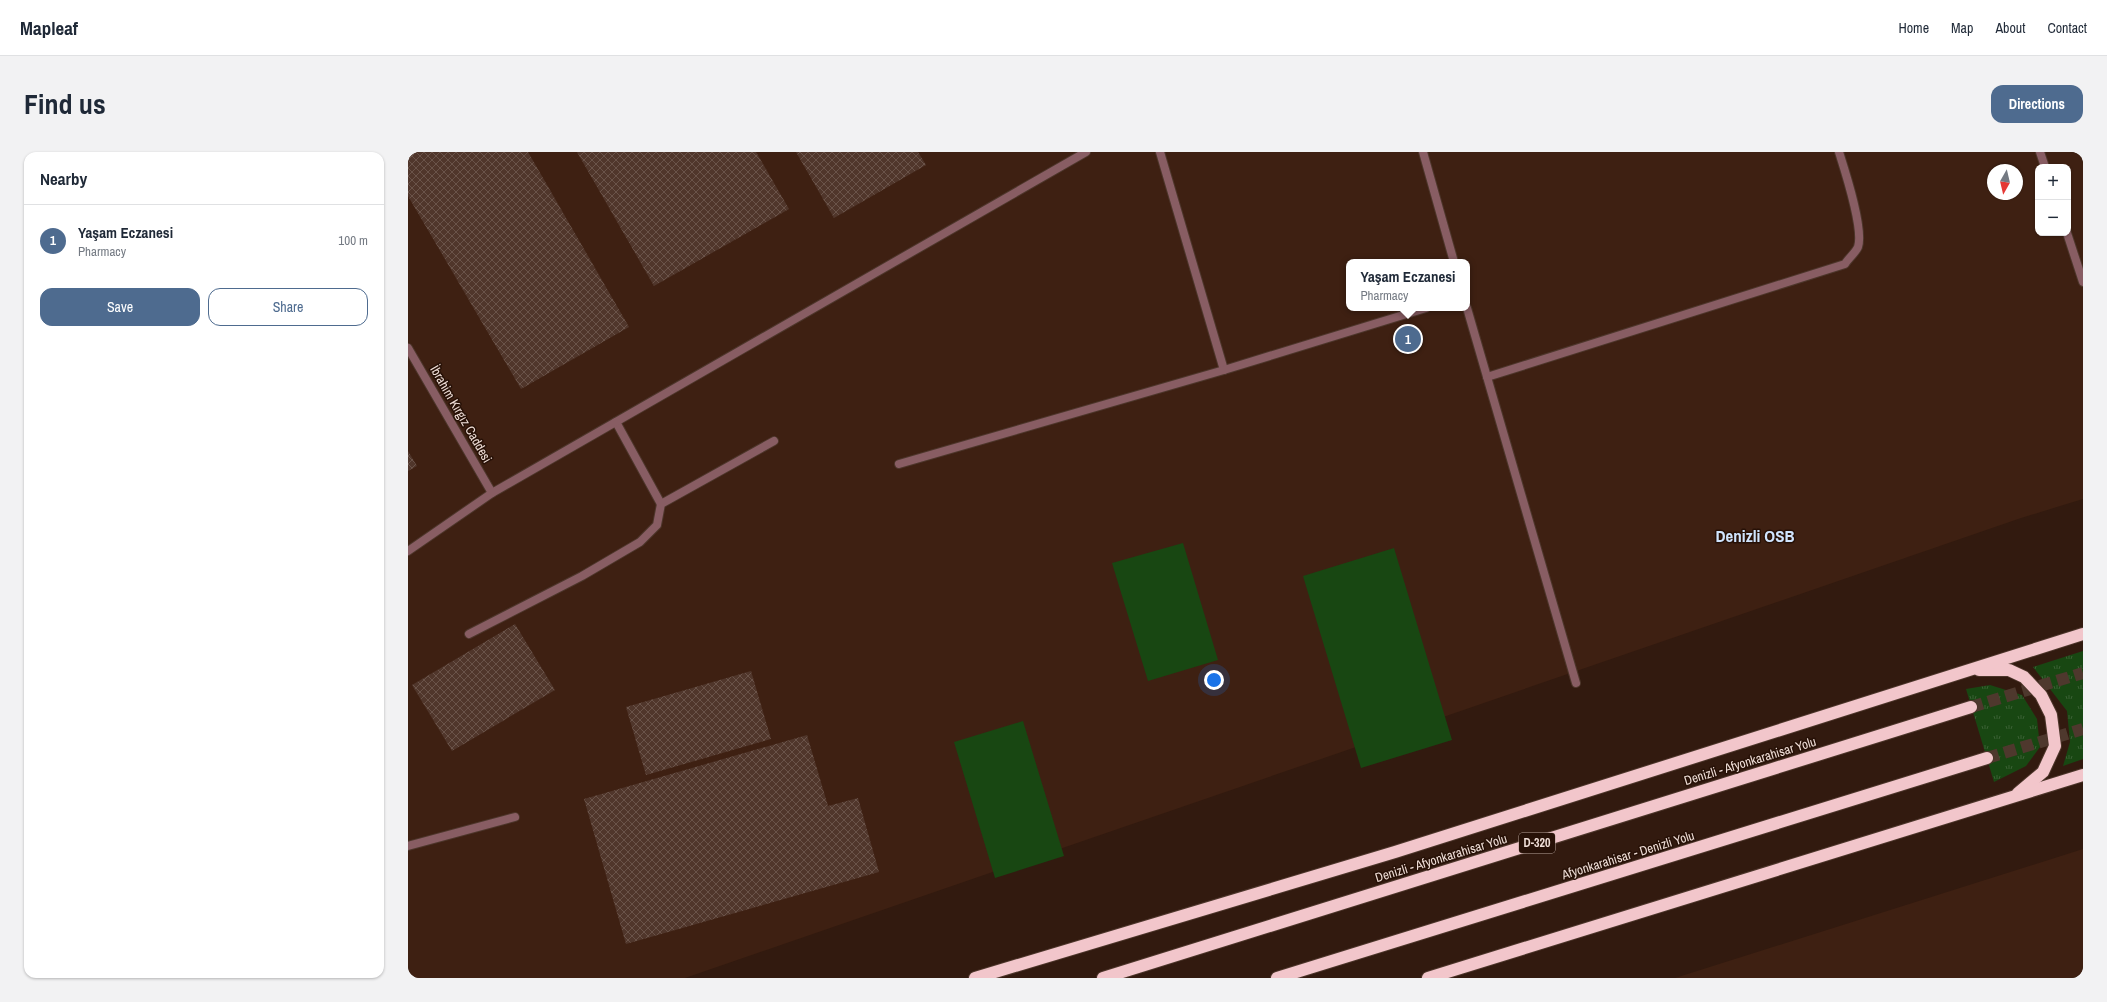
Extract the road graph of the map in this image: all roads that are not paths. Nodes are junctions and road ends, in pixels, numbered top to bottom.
1 (1086, 152) edge
2 (1160, 152) edge
3 (1423, 152) edge
4 (1839, 152) edge
5 (2040, 152) edge
6 (2044, 164) edge
7 (2068, 236) edge
8 (1453, 259) edge
9 (2083, 282) edge
10 (1416, 311) edge
11 (1468, 311) edge
12 (408, 348) edge
13 (1224, 370) junction
14 (1487, 377) junction
15 (616, 422) junction
16 (774, 441) dead end
17 (899, 464) dead end
18 (492, 493) junction
19 (661, 504) junction
20 (408, 551) edge
21 (469, 634) dead end
22 (2083, 634) edge
23 (1967, 670) junction
24 (1576, 683) dead end
25 (1971, 707) tunnel mouth
26 (1987, 758) tunnel mouth
27 (2083, 775) edge
28 (2014, 796) junction
29 (515, 817) dead end
30 (408, 846) edge
31 (975, 978) edge
32 (1103, 978) edge
33 (1277, 978) edge
34 (1428, 978) edge

1 - 15 street
2 - 13 street
3 - 8 street
4 - 14 street
5 - 6 street
7 - 9 street
10 - 13 street
11 - 14 street
12 - 18 street, İbrahim Kırgız Caddesi
13 - 17 street
14 - 24 street
15 - 18 street
15 - 19 street
16 - 19 street
18 - 20 street
19 - 21 street
22 - 23 highway
23 - 28 highway
23 - 31 highway
25 - 32 highway, Denizli - Afyonkarahisar Yolu / D-320
26 - 33 highway, Afyonkarahisar - Denizli Yolu
27 - 28 highway
28 - 34 highway
29 - 30 street

